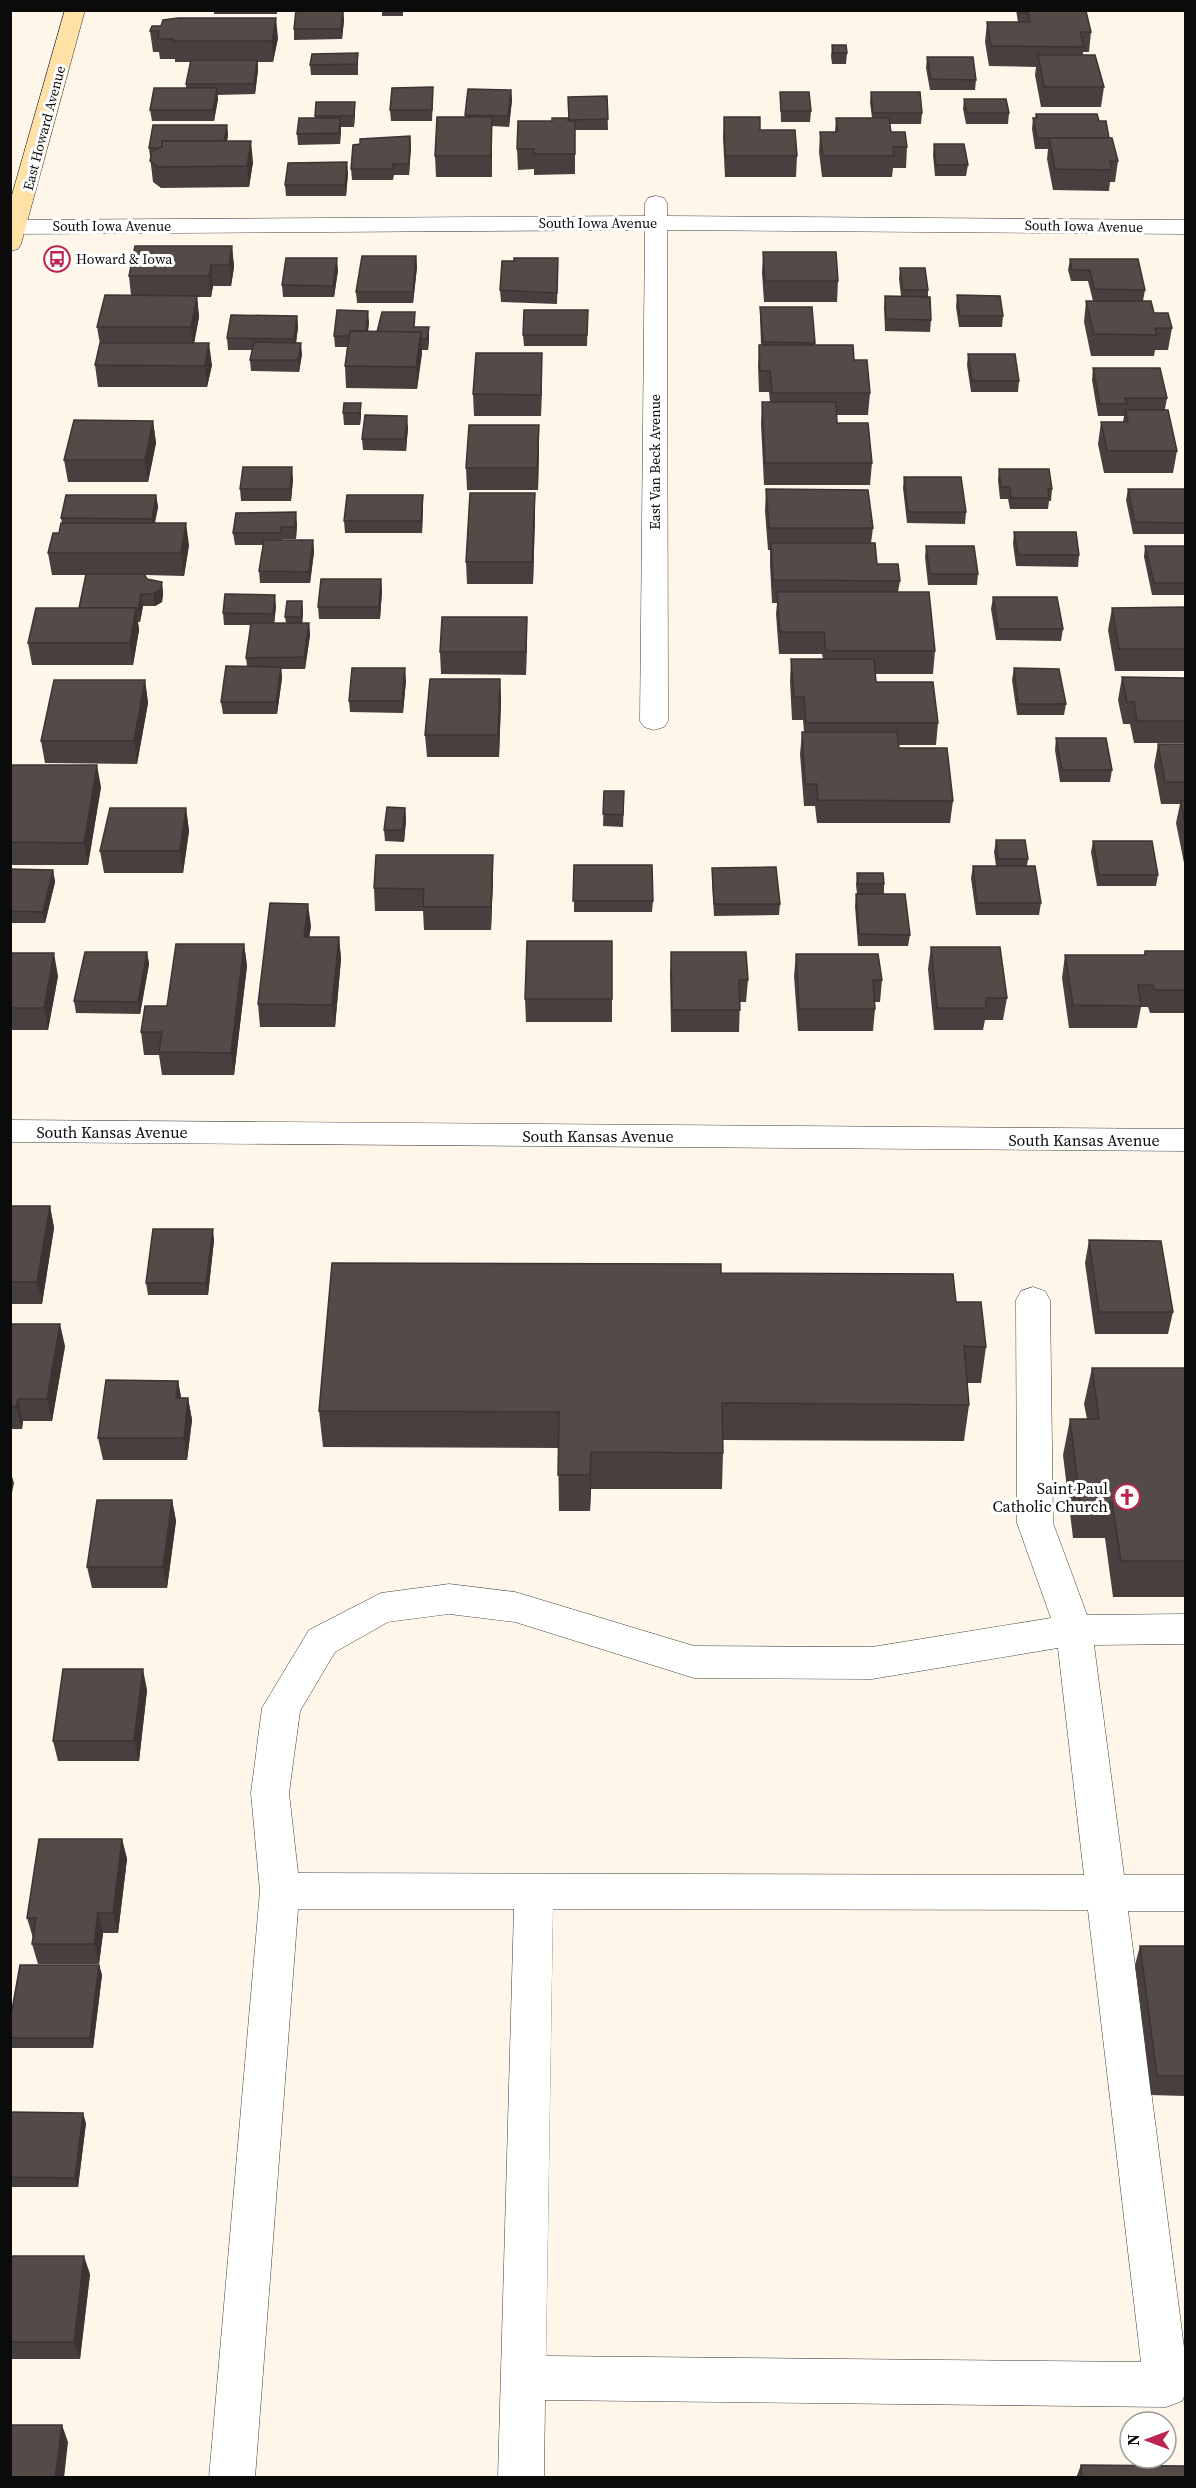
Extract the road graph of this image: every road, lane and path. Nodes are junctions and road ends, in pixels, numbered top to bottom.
1 (75, 10) edge
2 (656, 213) junction
3 (1185, 227) edge
4 (12, 232) edge
5 (654, 721) dead end
6 (10, 1131) edge
7 (1185, 1140) edge
8 (1033, 1300) dead end
9 (1185, 1629) edge
10 (1074, 1630) junction
11 (280, 1891) junction
12 (534, 1891) junction
13 (1106, 1893) junction
14 (1185, 1893) edge
15 (523, 2378) junction
16 (232, 2478) edge
17 (521, 2478) edge

1 - 4 main road, East Howard Avenue
2 - 3 street, South Iowa Avenue
2 - 4 street, South Iowa Avenue
2 - 5 street, East Van Beck Avenue
6 - 7 street, South Kansas Avenue
8 - 10 street
9 - 10 street
10 - 11 street
10 - 13 street
11 - 12 street
11 - 16 street
12 - 13 street
12 - 15 street
13 - 14 street
13 - 15 street
15 - 17 street

